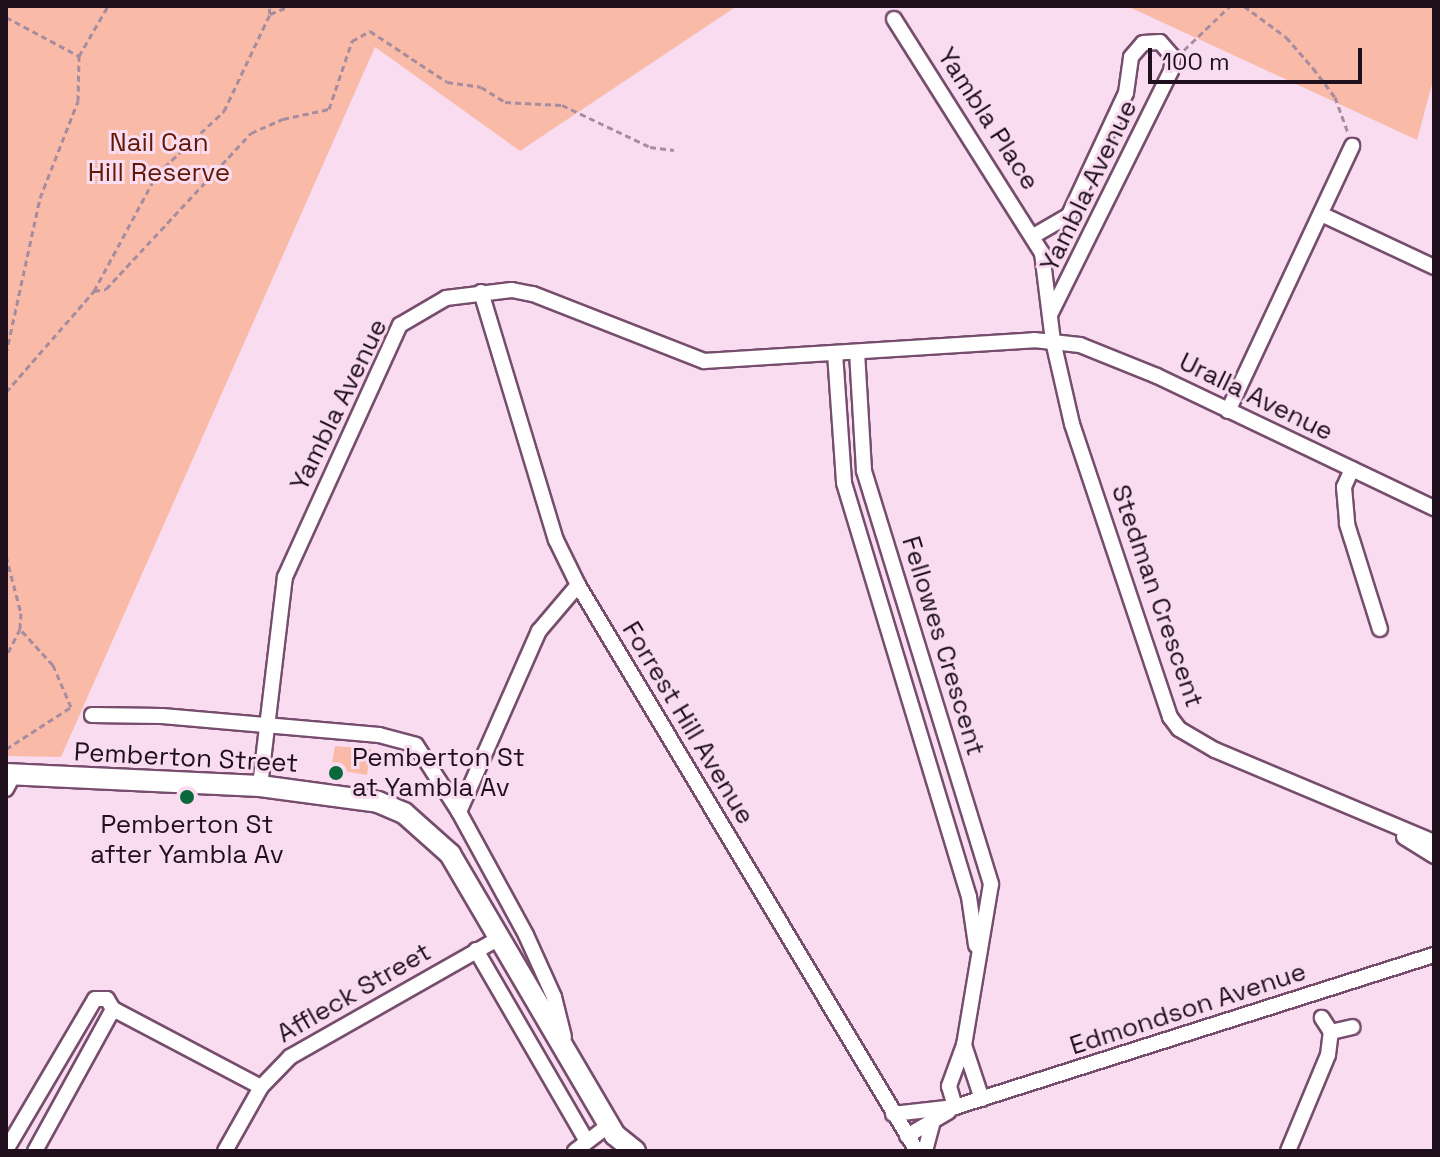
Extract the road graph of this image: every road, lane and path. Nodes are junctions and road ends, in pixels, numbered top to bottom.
1 (108, 6) edge
2 (269, 6) edge
3 (290, 6) edge
4 (1230, 6) edge
5 (1244, 6) edge
6 (270, 14) junction
7 (6, 17) edge
8 (894, 19) dead end
9 (79, 56) junction
10 (1173, 57) junction
11 (1352, 146) joint
12 (674, 150) dead end
13 (1321, 214) junction
14 (1035, 235) junction
15 (1434, 267) edge
16 (94, 291) junction
17 (481, 292) junction
18 (1050, 315) junction
19 (1053, 341) junction
20 (857, 352) junction
21 (835, 353) junction
22 (6, 354) edge
23 (7, 389) edge
24 (1228, 411) junction
25 (1352, 469) junction
26 (1434, 508) edge
27 (6, 556) edge
28 (578, 585) junction
29 (20, 629) junction
30 (1380, 629) dead end
31 (6, 657) edge
32 (92, 715) dead end
33 (267, 726) junction
34 (6, 749) edge
35 (9, 779) edge
36 (260, 786) junction
37 (459, 812) junction
38 (1394, 829) junction
39 (1434, 842) edge
40 (1434, 856) edge
41 (501, 937) junction
42 (476, 950) junction
43 (976, 950) junction
44 (1434, 955) edge
45 (113, 1009) junction
46 (1322, 1018) dead end
47 (1352, 1027) dead end
48 (1331, 1032) junction
49 (964, 1045) junction
50 (567, 1052) junction
51 (261, 1087) junction
52 (982, 1099) junction
53 (955, 1107) junction
54 (893, 1114) junction
55 (933, 1121) junction
56 (907, 1136) junction
57 (613, 1137) edge
58 (585, 1138) junction
59 (6, 1150) edge
60 (35, 1151) edge
61 (225, 1151) edge
62 (575, 1151) edge
63 (635, 1151) edge
64 (917, 1151) edge
65 (925, 1151) edge
66 (1288, 1151) edge

1 - 9 path
2 - 6 path
3 - 6 path
4 - 10 path
5 - 11 path
6 - 16 path
7 - 9 path
8 - 14 street, Yambla Place
9 - 22 path
10 - 14 street, Yambla Avenue
10 - 18 street, Yambla Avenue
11 - 13 street
12 - 16 path
13 - 15 street
13 - 24 street
14 - 18 street, Yambla Place
16 - 23 path
17 - 21 street, Yambla Avenue
17 - 28 street, Forrest Hill Avenue
17 - 33 street, Yambla Avenue
18 - 19 street, Yambla Place
19 - 20 street, Yambla Avenue
19 - 24 street, Uralla Avenue
19 - 38 street, Stedman Crescent
20 - 21 street, Yambla Avenue
20 - 43 street, Fellowes Crescent
21 - 43 street, Fellowes Crescent
24 - 25 street, Uralla Avenue
25 - 26 street, Uralla Avenue
25 - 30 street
27 - 29 path
28 - 37 street
28 - 54 street, Forrest Hill Avenue
29 - 31 path
29 - 34 path
32 - 33 street, Pemberton Street
33 - 36 street, Yambla Avenue
33 - 37 street, Pemberton Street
35 - 36 main road, Pemberton Street
36 - 41 main road, Pemberton Street
37 - 50 street, Pemberton Street
38 - 39 street, Stedman Crescent
38 - 40 street, Stedman Crescent
41 - 42 street, Affleck Street
41 - 50 main road, Pemberton Street
42 - 51 street, Affleck Street
42 - 58 street
43 - 49 street, Fellowes Crescent
44 - 52 street, Edmondson Avenue
45 - 51 street
45 - 59 street
45 - 60 street
46 - 48 street
47 - 48 street
48 - 66 street
49 - 52 street, Fellowes Crescent
49 - 53 street, Fellowes Crescent
50 - 57 main road, Pemberton Street
51 - 61 street, Affleck Street
52 - 53 street, Edmondson Avenue
53 - 54 street, Edmondson Avenue
53 - 55 street, Edmondson Avenue
54 - 56 street, Forrest Hill Avenue
55 - 56 street, Edmondson Avenue
55 - 65 street
56 - 64 street, Forrest Hill Avenue
57 - 58 street
57 - 63 main road, Pemberton Street
58 - 62 street

